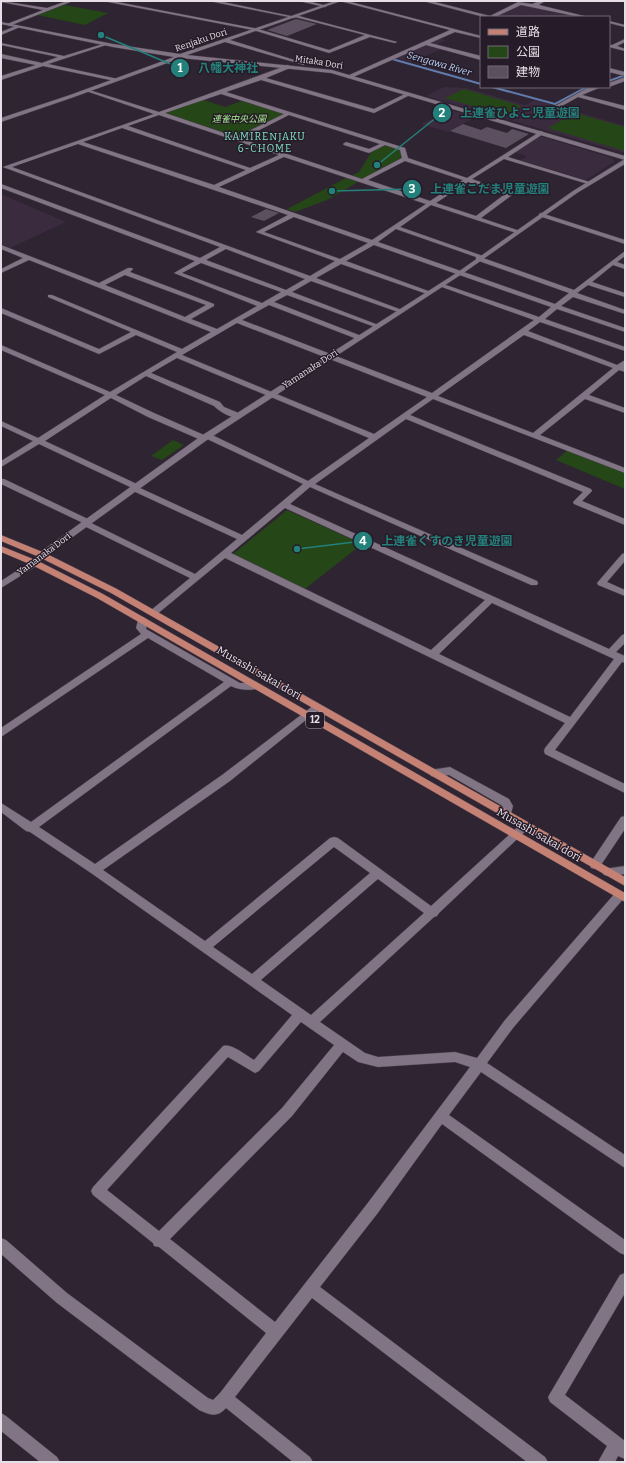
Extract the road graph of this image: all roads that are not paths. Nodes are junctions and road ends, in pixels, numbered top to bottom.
1 (1, 1) edge
2 (71, 1) edge
3 (105, 1) edge
4 (211, 1) edge
5 (302, 1) edge
6 (340, 1) edge
7 (425, 1) edge
8 (543, 1) edge
9 (534, 5) junction
10 (326, 6) junction
11 (48, 10) junction
12 (296, 16) junction
13 (487, 16) edge
14 (493, 16) edge
15 (582, 16) edge
16 (610, 22) edge
17 (1, 23) edge
18 (9, 25) junction
19 (625, 26) edge
20 (18, 27) junction
21 (256, 30) junction
22 (455, 30) junction
23 (1, 34) edge
24 (370, 35) junction
25 (480, 37) edge
26 (625, 40) edge
27 (227, 41) junction
28 (395, 42) dead end
29 (426, 43) junction
30 (1, 44) edge
31 (104, 44) junction
32 (611, 46) edge
33 (625, 50) edge
34 (1, 56) edge
35 (181, 56) junction
36 (63, 57) junction
37 (480, 58) edge
38 (42, 64) junction
39 (288, 67) junction
40 (303, 68) junction
41 (610, 70) edge
42 (625, 76) edge
43 (349, 77) junction
44 (1, 78) edge
45 (261, 78) junction
46 (115, 79) junction
47 (610, 84) edge
48 (591, 88) edge
49 (88, 90) junction
50 (220, 92) junction
51 (409, 94) junction
52 (577, 95) junction
53 (558, 106) dead end
54 (625, 108) edge
55 (157, 113) junction
56 (290, 113) junction
57 (1, 120) edge
58 (121, 126) junction
59 (541, 133) junction
60 (237, 139) junction
61 (78, 142) junction
62 (385, 143) junction
63 (346, 144) dead end
64 (283, 155) junction
65 (502, 157) junction
66 (625, 158) edge
67 (405, 159) junction
68 (625, 161) edge
69 (4, 168) edge
70 (251, 170) junction
71 (467, 179) junction
72 (362, 181) junction
73 (590, 183) junction
74 (1, 186) edge
75 (214, 187) junction
76 (431, 203) junction
77 (293, 216) junction
78 (541, 216) junction
79 (477, 218) junction
80 (395, 227) junction
81 (518, 232) junction
82 (625, 242) edge
83 (372, 243) junction
84 (1, 247) edge
85 (226, 247) junction
86 (625, 253) edge
87 (29, 258) junction
88 (479, 258) junction
89 (200, 260) junction
90 (342, 261) junction
91 (612, 263) junction
92 (625, 267) edge
93 (132, 268) dead end
94 (1, 271) edge
95 (124, 272) junction
96 (460, 273) junction
97 (312, 279) junction
98 (587, 282) junction
99 (441, 285) junction
100 (99, 286) junction
101 (287, 292) junction
102 (429, 293) junction
103 (573, 293) junction
104 (625, 295) edge
105 (50, 296) dead end
106 (269, 302) junction
107 (262, 306) junction
108 (557, 306) junction
109 (1, 310) edge
110 (400, 311) junction
111 (625, 312) edge
112 (540, 319) junction
113 (185, 320) junction
114 (236, 320) junction
115 (377, 326) junction
116 (625, 330) edge
117 (136, 332) junction
118 (215, 332) junction
119 (523, 332) junction
120 (360, 337) junction
121 (1, 347) edge
122 (625, 349) edge
123 (179, 353) junction
124 (330, 356) junction
125 (625, 362) edge
126 (622, 368) edge
127 (145, 373) junction
128 (270, 394) junction
129 (110, 395) junction
130 (432, 396) junction
131 (584, 396) junction
132 (625, 411) edge
133 (238, 416) junction
134 (405, 416) junction
135 (1, 423) edge
136 (534, 436) junction
137 (206, 437) junction
138 (374, 437) junction
139 (39, 441) junction
140 (1, 465) edge
141 (625, 471) edge
142 (1, 481) edge
143 (309, 484) junction
144 (135, 488) junction
145 (285, 505) junction
146 (625, 522) edge
147 (86, 523) junction
148 (1, 538) edge
149 (244, 539) junction
150 (1, 549) edge
151 (225, 554) junction
152 (42, 555) junction
153 (625, 556) edge
154 (35, 563) junction
155 (197, 578) junction
156 (534, 583) dead end
157 (1, 585) edge
158 (625, 593) edge
159 (491, 599) junction
160 (152, 613) junction
161 (143, 620) junction
162 (148, 634) junction
163 (625, 636) edge
164 (610, 653) junction
165 (432, 655) junction
166 (622, 659) edge
167 (232, 682) junction
168 (256, 686) junction
169 (317, 706) junction
170 (307, 715) junction
171 (572, 722) junction
172 (356, 728) junction
173 (1, 734) edge
174 (374, 753) junction
175 (435, 773) joint
176 (625, 789) edge
177 (1, 807) edge
178 (506, 814) joint
179 (625, 820) edge
180 (526, 826) junction
181 (30, 828) junction
182 (516, 835) junction
183 (596, 865) junction
184 (95, 870) junction
185 (625, 870) edge
186 (608, 872) junction
187 (377, 873) junction
188 (625, 882) edge
189 (623, 897) edge
190 (433, 913) junction
191 (204, 948) junction
192 (252, 981) junction
193 (299, 1015) junction
194 (311, 1023) junction
195 (342, 1044) junction
196 (479, 1064) junction
197 (441, 1116) junction
198 (625, 1162) edge
199 (159, 1241) junction
200 (1, 1245) edge
201 (625, 1248) edge
202 (625, 1280) edge
203 (310, 1288) junction
204 (276, 1332) junction
205 (225, 1398) junction
206 (1, 1421) edge
207 (621, 1448) edge
208 (52, 1462) edge
209 (305, 1462) edge
210 (540, 1462) edge
211 (606, 1462) edge

1 - 11 street
2 - 11 street
3 - 21 street
4 - 12 street
5 - 10 street
6 - 10 street, Renjaku Dori
6 - 22 street
7 - 13 street
8 - 9 street
9 - 14 street
9 - 15 street
10 - 12 street, Renjaku Dori
11 - 18 street
12 - 21 street, Renjaku Dori
12 - 24 street
16 - 19 street
17 - 18 street, Mitaka Dori
18 - 20 street, Mitaka Dori
20 - 23 street
20 - 31 street, Mitaka Dori
21 - 24 street
21 - 27 street, Renjaku Dori
22 - 25 street
22 - 29 street
24 - 28 street
26 - 32 street
27 - 35 street, Renjaku Dori
27 - 40 street
29 - 37 street
29 - 43 street
30 - 36 street
31 - 35 street, Mitaka Dori
31 - 36 street
32 - 33 street
34 - 38 street
35 - 39 street, Mitaka Dori
35 - 46 street, Renjaku Dori
36 - 38 street
38 - 44 street
38 - 46 street
39 - 40 street, Mitaka Dori
39 - 45 street
40 - 43 street, Mitaka Dori
41 - 42 street
42 - 47 street
43 - 51 street, Mitaka Dori
45 - 50 street
45 - 51 street
46 - 49 street, Renjaku Dori
48 - 52 street
49 - 55 street
49 - 57 street, Renjaku Dori
50 - 55 street
50 - 56 street
51 - 59 street, Mitaka Dori
52 - 53 street
52 - 54 street
55 - 58 street
55 - 60 street
56 - 60 street
56 - 62 street
58 - 61 street
58 - 70 street
59 - 65 street
59 - 66 street, Mitaka Dori
60 - 64 street
61 - 69 street
61 - 75 street
62 - 63 street
62 - 67 street
64 - 70 street
64 - 72 street
65 - 71 street
65 - 73 street
67 - 71 street
67 - 72 street
68 - 73 street, Yamanaka Dori
69 - 85 street
70 - 75 street
71 - 76 street
71 - 79 street
72 - 76 street
73 - 78 street, Yamanaka Dori
74 - 89 street
75 - 77 street
76 - 79 street
76 - 80 street
77 - 83 street
77 - 90 street
78 - 81 street, Yamanaka Dori
78 - 82 street
79 - 81 street
80 - 83 street
80 - 88 street
81 - 88 street, Yamanaka Dori
83 - 90 street
83 - 96 street
84 - 87 street
85 - 89 street
85 - 97 street
86 - 91 street
87 - 94 street
87 - 100 street
88 - 96 street, Yamanaka Dori
88 - 103 street
89 - 101 street
89 - 107 street
90 - 97 street
90 - 102 street
91 - 92 street
91 - 98 street
93 - 95 street
95 - 100 street
95 - 113 street
96 - 99 street, Yamanaka Dori
96 - 108 street
97 - 101 street
97 - 110 street
98 - 103 street
98 - 104 street
99 - 102 street, Yamanaka Dori
99 - 112 street
100 - 113 street
101 - 106 street
101 - 115 street
102 - 110 street, Yamanaka Dori
103 - 108 street
103 - 111 street
105 - 117 street
106 - 107 street
106 - 120 street
107 - 114 street
108 - 112 street
108 - 116 street
109 - 117 street
110 - 115 street, Yamanaka Dori
112 - 119 street
112 - 122 street
113 - 118 street
114 - 118 street
114 - 124 street
115 - 120 street, Yamanaka Dori
117 - 123 street
118 - 123 street
119 - 126 street
119 - 130 street
120 - 124 street, Yamanaka Dori
121 - 129 street
123 - 127 street
123 - 128 street
124 - 128 street, Yamanaka Dori
124 - 130 street
125 - 126 street
126 - 131 street
127 - 129 street
127 - 133 street
128 - 133 street, Yamanaka Dori
128 - 138 street
129 - 137 street
129 - 139 street
130 - 134 street
130 - 136 street
131 - 132 street
131 - 136 street
133 - 137 street, Yamanaka Dori
134 - 138 street
134 - 146 street
135 - 139 street
136 - 141 street
137 - 143 street
137 - 144 street, Yamanaka Dori
138 - 143 street
139 - 140 street
139 - 144 street
142 - 147 street
143 - 145 street
143 - 156 street
144 - 147 street, Yamanaka Dori
144 - 149 street
145 - 149 street
145 - 159 street
147 - 152 street, Yamanaka Dori
147 - 155 street
148 - 152 main road, Musashi sakai dori / 12
149 - 151 street
150 - 154 main road, Musashi sakai dori / 12
151 - 155 street
151 - 165 street
152 - 154 street, Yamanaka Dori
152 - 160 main road, Musashi sakai dori / 12
153 - 158 street
154 - 157 street, Yamanaka Dori
154 - 161 main road, Musashi sakai dori / 12
155 - 160 street
159 - 164 street
159 - 165 street
160 - 169 main road, Musashi sakai dori / 12
161 - 162 street
161 - 168 main road, Musashi sakai dori / 12
162 - 167 street
162 - 173 street
163 - 164 street
164 - 166 street
165 - 171 street
166 - 171 street
167 - 168 street
167 - 181 street
168 - 170 main road, Musashi sakai dori / 12
169 - 170 street
169 - 172 main road, Musashi sakai dori / 12
170 - 174 main road, Musashi sakai dori / 12
170 - 184 street
171 - 176 street
172 - 174 main road
172 - 175 main road, Musashi sakai dori / 12
174 - 182 main road, Musashi sakai dori / 12
175 - 178 street
177 - 181 street
178 - 180 main road, Musashi sakai dori
179 - 183 street
180 - 182 street
180 - 183 main road, Musashi sakai dori
181 - 184 street
182 - 189 main road, Musashi sakai dori / 12
182 - 190 street
183 - 186 main road, Musashi sakai dori
184 - 191 street
185 - 186 street
186 - 188 main road, Musashi sakai dori
187 - 190 street
187 - 191 street
187 - 192 street
189 - 196 street
190 - 194 street
191 - 192 street
192 - 193 street
193 - 194 street
193 - 199 street
194 - 195 street
195 - 196 street
195 - 199 street
196 - 197 street
196 - 198 street
197 - 201 street
197 - 203 street
199 - 204 street
200 - 205 street
202 - 207 street
203 - 204 street
203 - 210 street
204 - 205 street
205 - 209 street
206 - 208 street
207 - 211 street

